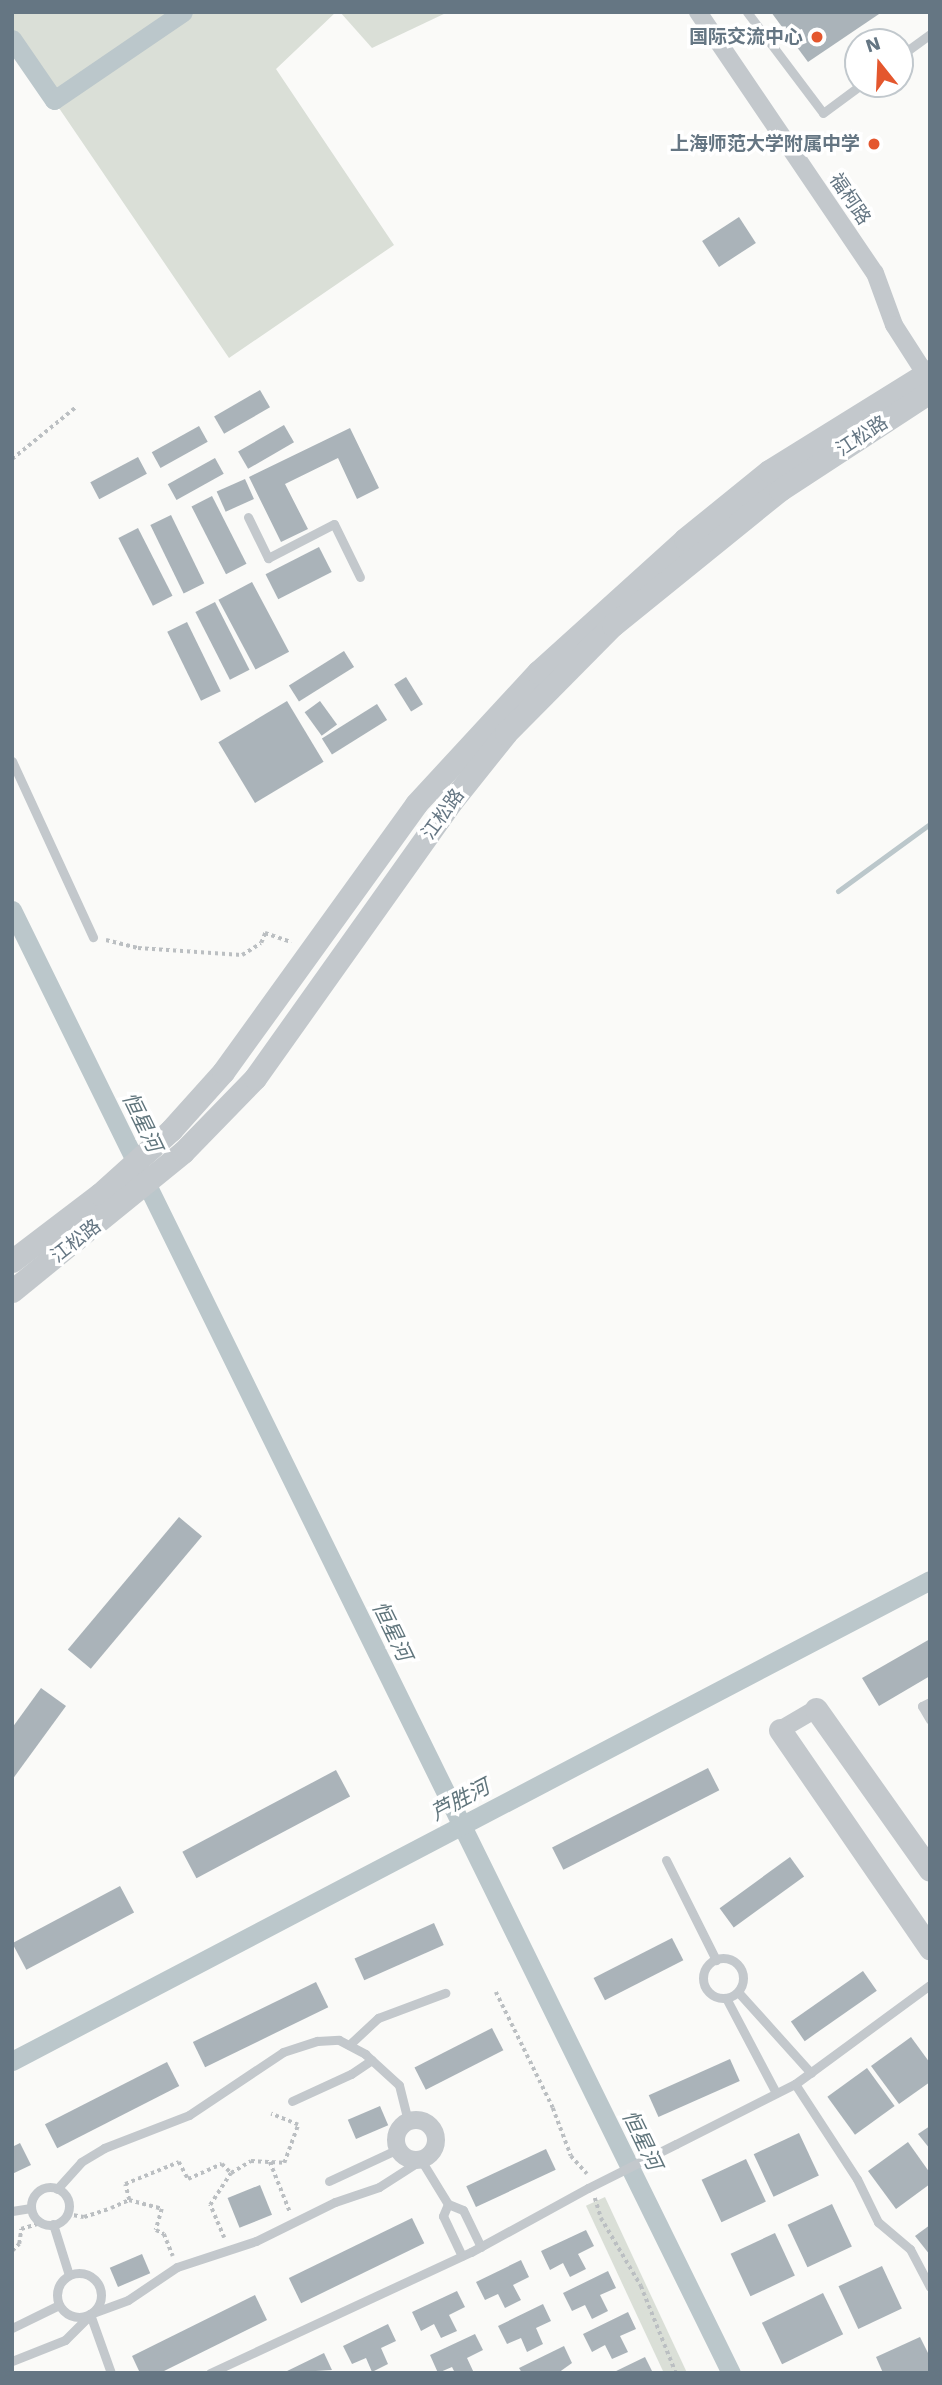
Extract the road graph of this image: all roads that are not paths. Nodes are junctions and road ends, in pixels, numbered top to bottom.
1 (698, 12) edge
2 (747, 12) edge
3 (930, 34) edge
4 (914, 46) edge
5 (844, 97) edge
6 (929, 379) edge
7 (248, 517) dead end
8 (360, 578) dead end
9 (12, 761) edge
10 (93, 937) road end
11 (321, 959) junction
12 (105, 1204) junction
13 (12, 1261) edge
14 (12, 1291) edge
15 (930, 1702) edge
16 (816, 1709) joint
17 (930, 1720) edge
18 (780, 1730) joint
19 (666, 1860) dead end
20 (930, 1870) edge
21 (930, 1948) edge
22 (716, 1960) junction
23 (930, 1985) edge
24 (738, 1992) junction
25 (445, 1993) dead end
26 (726, 1998) junction
27 (349, 2045) junction
28 (372, 2060) junction
29 (811, 2073) junction
30 (795, 2084) junction
31 (776, 2093) junction
32 (292, 2101) dead end
33 (408, 2121) junction
34 (398, 2149) junction
35 (421, 2160) junction
36 (329, 2181) dead end
37 (57, 2189) junction
38 (448, 2204) junction
39 (31, 2208) junction
40 (12, 2211) edge
41 (53, 2224) junction
42 (481, 2246) junction
43 (462, 2256) junction
44 (69, 2275) junction
45 (930, 2287) edge
46 (59, 2305) junction
47 (90, 2314) junction
48 (12, 2328) edge
49 (12, 2361) edge
50 (113, 2371) edge
51 (210, 2373) edge

1 - 6 street, 福柯路
2 - 5 lane
3 - 4 lane
6 - 11 street, 江松路
7 - 8 lane
9 - 10 lane
11 - 12 street, 江松路
11 - 12 street, 江松路
12 - 13 street, 江松路
12 - 14 street, 江松路
15 - 17 lane
16 - 18 street
16 - 20 street
18 - 21 street
19 - 22 lane
22 - 24 lane
22 - 26 lane
23 - 29 lane
24 - 26 lane
24 - 29 lane
25 - 27 lane
26 - 31 lane
27 - 28 lane
27 - 37 lane
28 - 32 lane
28 - 33 lane
29 - 30 lane
30 - 31 lane
30 - 45 lane
31 - 42 lane, bridge
33 - 34 street
33 - 35 street
34 - 35 street
34 - 36 lane
35 - 38 lane
35 - 47 lane
37 - 39 lane
37 - 41 lane
38 - 42 lane
38 - 43 lane
39 - 40 lane
39 - 41 lane
41 - 44 lane
42 - 43 lane
43 - 51 lane
44 - 46 lane
44 - 47 lane
46 - 47 lane
46 - 48 lane
47 - 49 lane
47 - 50 lane

